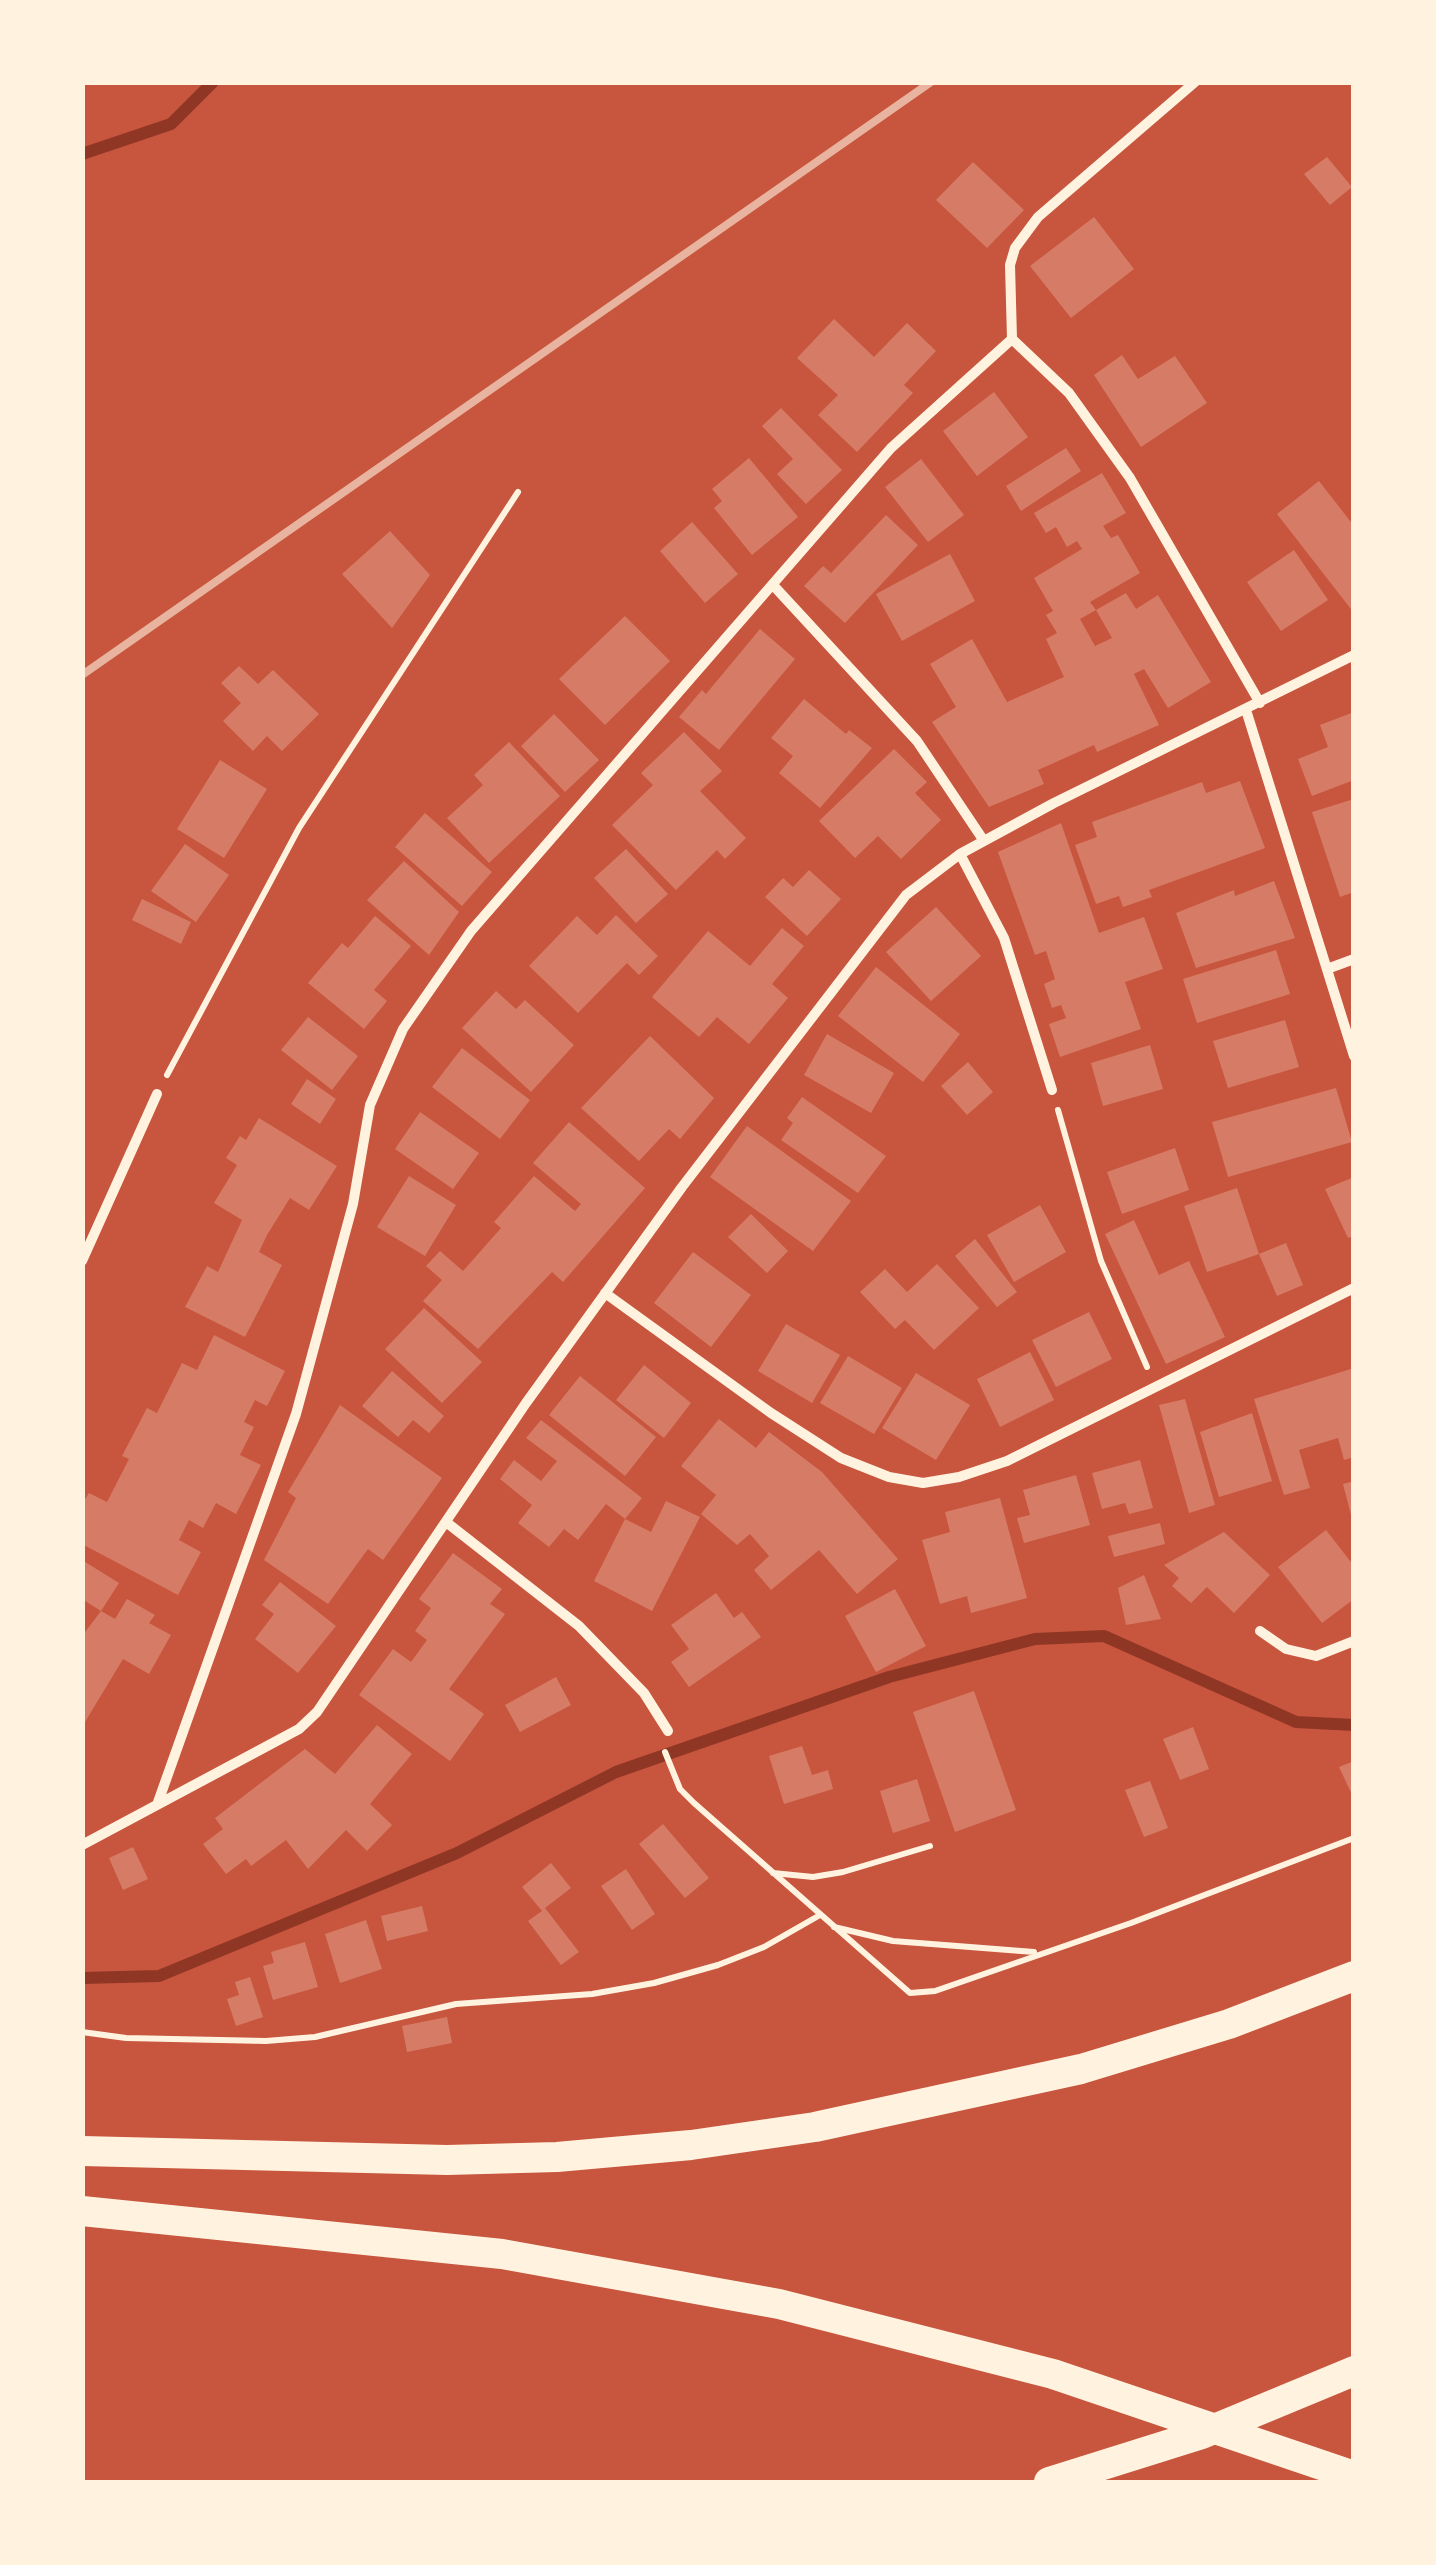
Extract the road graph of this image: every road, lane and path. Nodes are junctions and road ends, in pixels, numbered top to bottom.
1 (1195, 82) edge
2 (1012, 339) junction
3 (518, 492) dead end
4 (773, 585) junction
5 (1354, 655) edge
6 (1260, 703) junction
7 (1246, 710) junction
8 (984, 842) junction
9 (960, 854) junction
10 (1354, 959) edge
11 (1328, 970) junction
12 (1354, 1056) edge
13 (1052, 1090) joint
14 (157, 1094) joint
15 (82, 1218) edge
16 (96, 1226) junction
17 (82, 1261) edge
18 (1354, 1288) edge
19 (605, 1293) junction
20 (1156, 1386) junction
21 (446, 1522) junction
22 (1260, 1631) dead end
23 (1354, 1641) edge
24 (668, 1731) dead end
25 (668, 1766) dead end
26 (156, 1805) junction
27 (1354, 1838) edge
28 (82, 1845) edge
29 (930, 1846) dead end
30 (772, 1873) junction
31 (820, 1915) junction
32 (833, 1926) junction
33 (1040, 1953) junction
34 (1354, 1976) edge
35 (82, 2032) edge
36 (82, 2151) edge
37 (82, 2211) edge
38 (1354, 2371) edge
39 (1162, 2408) junction
40 (1354, 2455) edge
41 (1354, 2476) edge
42 (1050, 2482) edge

1 - 2 street
2 - 4 street
2 - 6 street
3 - 14 path
4 - 8 street
4 - 26 street
5 - 6 street
6 - 7 street
7 - 8 street
7 - 11 street
8 - 9 street
9 - 13 street
9 - 19 street
10 - 11 street
11 - 12 street
13 - 20 path
14 - 16 street
15 - 16 street
16 - 17 street
18 - 20 street
19 - 20 street
19 - 21 street
21 - 24 street
21 - 26 street
22 - 23 street
25 - 30 path
26 - 28 street
27 - 33 path
29 - 30 path
30 - 31 path
31 - 32 path
31 - 35 path
32 - 33 path
32 - 33 path
34 - 36 highway
37 - 39 highway
38 - 42 highway
39 - 40 highway
39 - 41 highway

